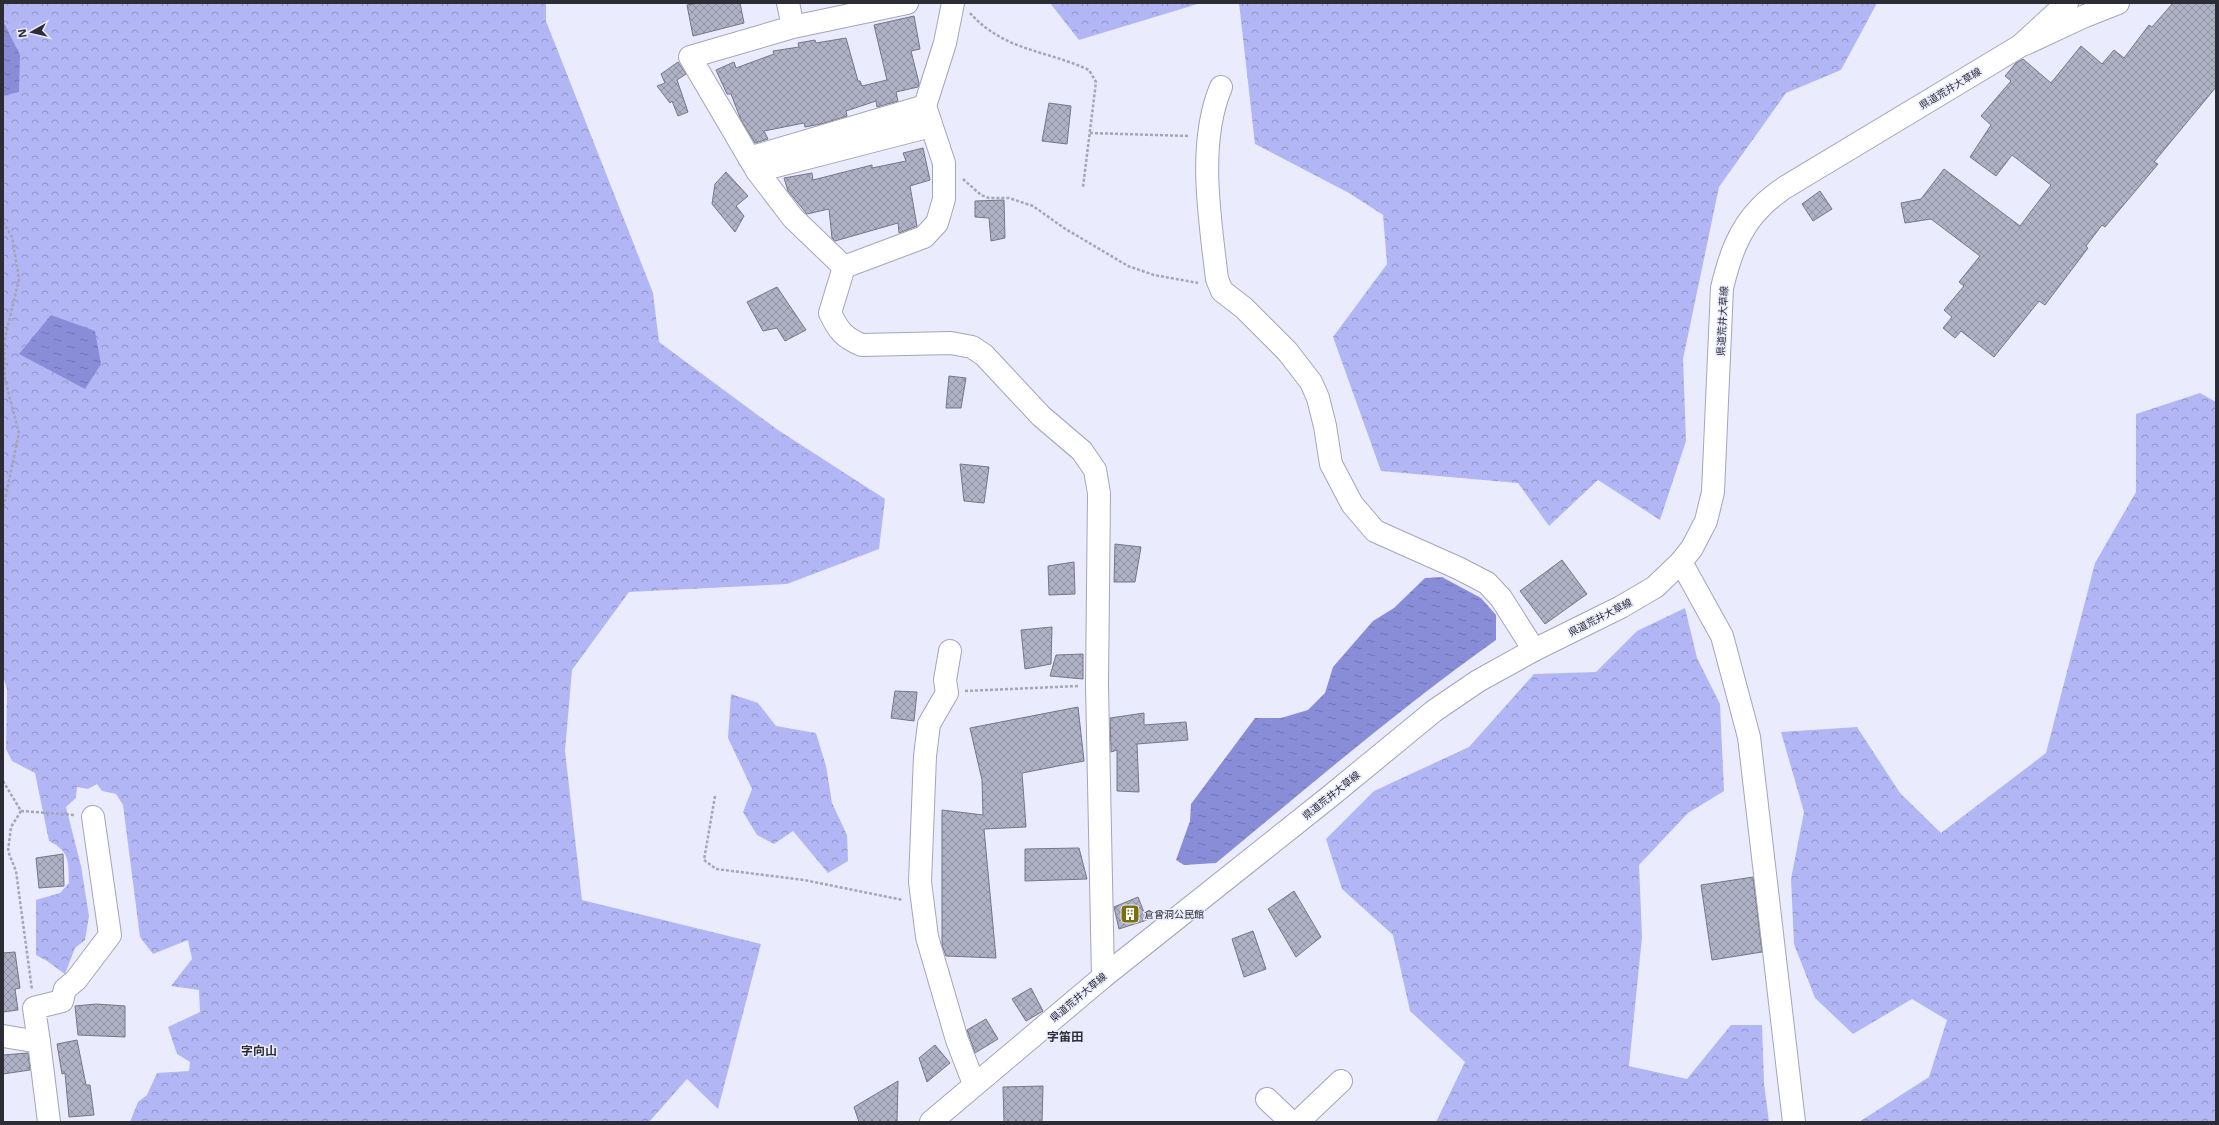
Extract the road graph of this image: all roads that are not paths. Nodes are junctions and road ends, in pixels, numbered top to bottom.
1 (788, 3) edge
2 (907, 3) edge
3 (2067, 3) edge
4 (2118, 3) edge
5 (961, 7) edge
6 (793, 27) junction
7 (2020, 46) junction
8 (1221, 87) dead end
9 (928, 116) junction
10 (753, 165) junction
11 (844, 267) junction
12 (1681, 562) junction
13 (1534, 650) junction
14 (950, 651) dead end
15 (93, 817) road end
16 (1103, 977) junction
17 (3, 1036) edge
18 (39, 1042) junction
19 (1341, 1081) dead end
20 (974, 1084) junction
21 (1267, 1100) dead end
22 (49, 1122) edge
23 (931, 1122) edge
24 (1291, 1122) edge
25 (1298, 1122) edge
26 (1794, 1122) edge

1 - 6 street
2 - 6 street
3 - 7 street, 県道荒井大草線
4 - 7 street
5 - 9 street
6 - 10 street
7 - 12 street, 県道荒井大草線
8 - 13 street
9 - 10 street
9 - 11 street
10 - 11 street
11 - 16 street
12 - 13 street, 県道荒井大草線
12 - 26 street
13 - 16 street, 県道荒井大草線
14 - 20 street
15 - 18 street
16 - 20 street, 県道荒井大草線
17 - 18 street
18 - 22 street
19 - 25 street
20 - 23 street, 県道荒井大草線
21 - 24 street

